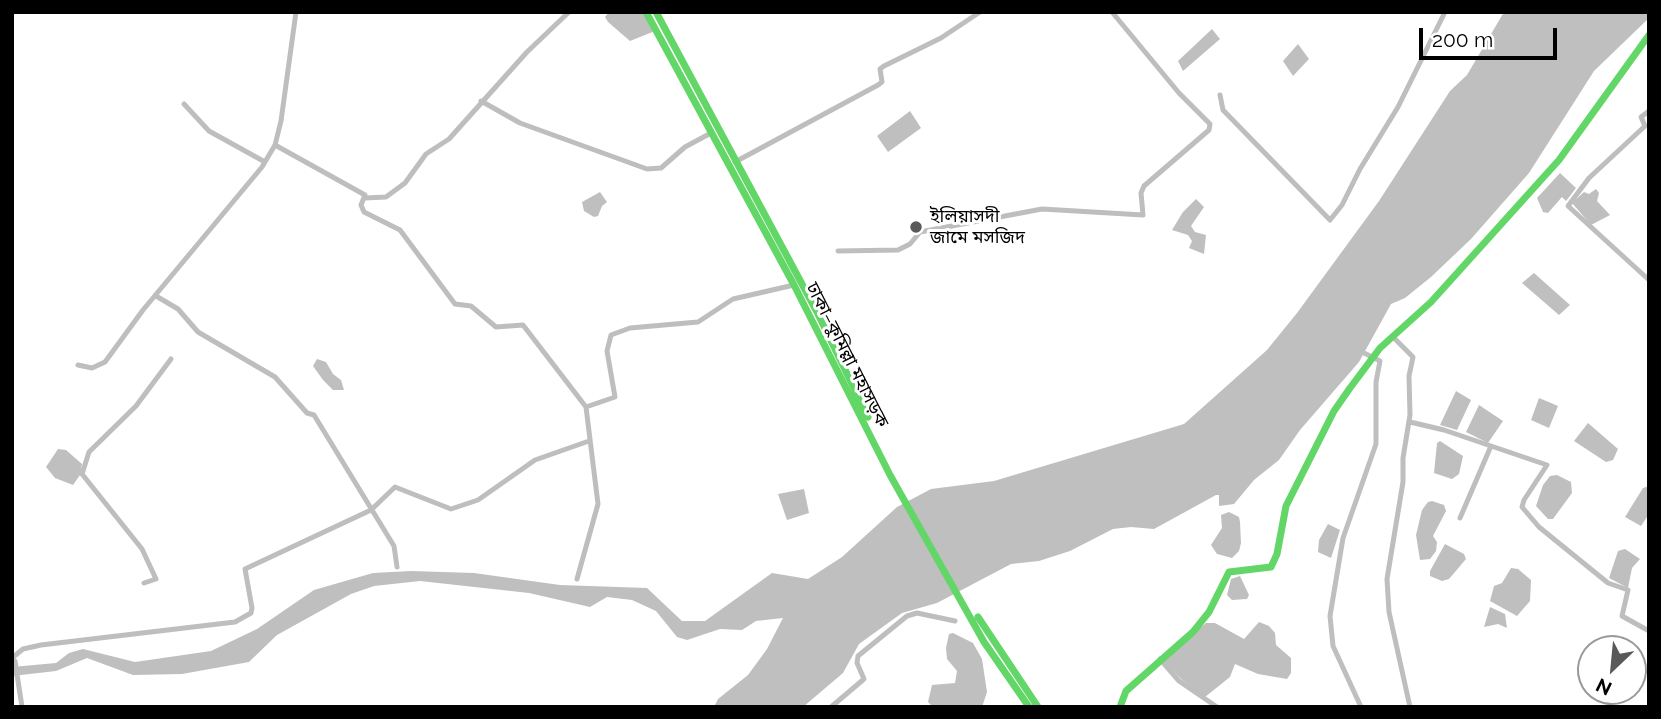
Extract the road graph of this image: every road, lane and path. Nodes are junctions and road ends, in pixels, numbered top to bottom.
1 (296, 12) edge
2 (569, 12) edge
3 (646, 12) edge
4 (656, 12) edge
5 (980, 12) edge
6 (1112, 12) edge
7 (1444, 12) edge
8 (1649, 35) edge
9 (1220, 95) dead end
10 (481, 101) junction
11 (184, 104) dead end
12 (1649, 111) edge
13 (711, 133) junction
14 (275, 145) junction
15 (265, 162) junction
16 (735, 162) junction
17 (365, 198) junction
18 (838, 251) dead end
19 (1649, 280) edge
20 (794, 285) junction
21 (156, 296) junction
22 (1392, 336) junction
23 (172, 359) dead end
24 (78, 365) dead end
25 (586, 407) junction
26 (1410, 422) junction
27 (589, 441) junction
28 (1491, 446) junction
29 (893, 474) junction
30 (372, 510) junction
31 (1460, 518) dead end
32 (397, 567) dead end
33 (577, 579) dead end
34 (144, 583) dead end
35 (970, 610) junction
36 (955, 621) dead end
37 (1649, 631) edge
38 (1160, 659) junction
39 (13, 660) edge
40 (15, 698) edge
41 (22, 707) edge
42 (831, 707) edge
43 (1029, 707) edge
44 (1038, 707) edge
45 (1120, 707) edge
46 (1217, 707) edge
47 (1410, 707) edge

1 - 14 street
2 - 10 street
3 - 13 main road, ঢাকা–কুমিল্লা মহাসড়ক
4 - 16 main road, ঢাকা–কুমিল্লা মহাসড়ক
5 - 16 street
6 - 18 street
7 - 9 street
8 - 22 main road
10 - 13 street
10 - 17 street
11 - 15 street
12 - 19 street
13 - 20 main road, ঢাকা–কুমিল্লা মহাসড়ক
14 - 15 street
14 - 17 street
15 - 21 street
16 - 29 main road, ঢাকা–কুমিল্লা মহাসড়ক
17 - 25 street
20 - 25 street
20 - 29 main road, ঢাকা–কুমিল্লা মহাসড়ক
21 - 24 street
21 - 30 street
22 - 26 street
22 - 38 main road
23 - 34 street
25 - 27 street
26 - 28 street
26 - 47 street
27 - 30 street
27 - 33 street
28 - 31 street
28 - 37 street
29 - 35 main road, ঢাকা–কুমিল্লা মহাসড়ক
30 - 32 street
30 - 39 street
35 - 43 main road, ঢাকা–কুমিল্লা মহাসড়ক
35 - 44 main road, ঢাকা–কুমিল্লা মহাসড়ক
36 - 42 street
38 - 45 main road
38 - 46 street
39 - 40 street
40 - 41 street

